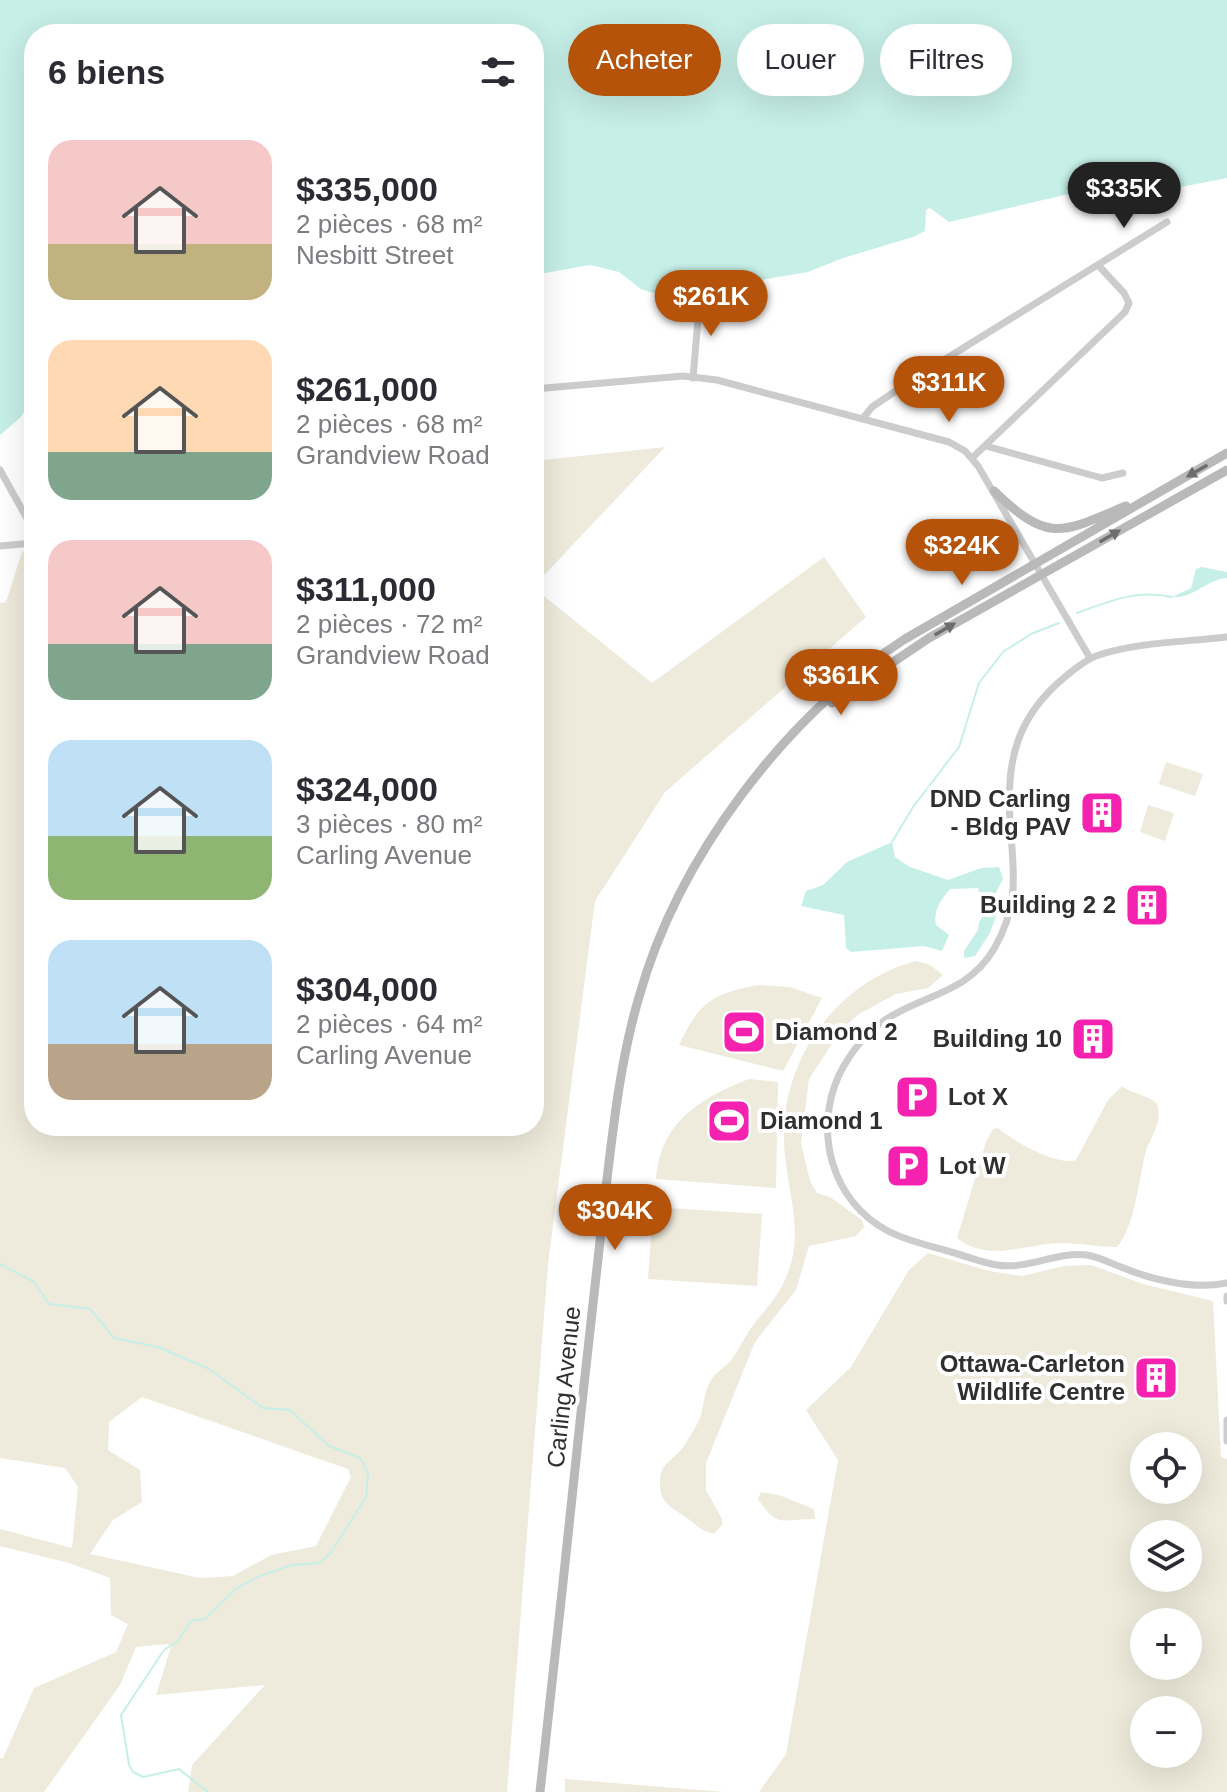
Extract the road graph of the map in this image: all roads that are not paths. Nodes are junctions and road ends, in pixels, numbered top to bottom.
1 (1167, 222) dead end
2 (1098, 265) junction
3 (700, 296) dead end
4 (693, 378) junction
5 (544, 388) edge
6 (864, 417) junction
7 (986, 446) junction
8 (1227, 453) edge
9 (972, 458) junction
10 (0, 470) edge
11 (1227, 470) edge
12 (1123, 473) dead end
13 (1166, 489) junction
14 (994, 491) junction
15 (24, 513) edge
16 (24, 544) edge
17 (0, 546) edge
18 (1036, 563) junction
19 (1042, 575) junction
20 (1227, 637) edge
21 (1090, 658) junction
22 (787, 742) junction
23 (1227, 1283) edge
24 (1227, 1420) edge
25 (1227, 1441) edge
26 (540, 1792) edge

1 - 2 street
2 - 6 street
2 - 7 street
3 - 4 street
4 - 5 street
4 - 6 street
6 - 9 street
7 - 9 street
7 - 12 street
8 -> 13 main road, Carling Avenue
9 - 14 street
10 - 15 street
19 -> 11 main road, Carling Avenue
13 - 14 main road
13 - 18 main road, Carling Avenue
14 - 18 street
16 - 17 street
18 - 19 street
18 - 22 main road, Carling Avenue
19 - 21 street
22 -> 19 main road, Carling Avenue
20 - 21 street
21 - 23 street
22 - 26 main road, Carling Avenue
24 - 25 street

